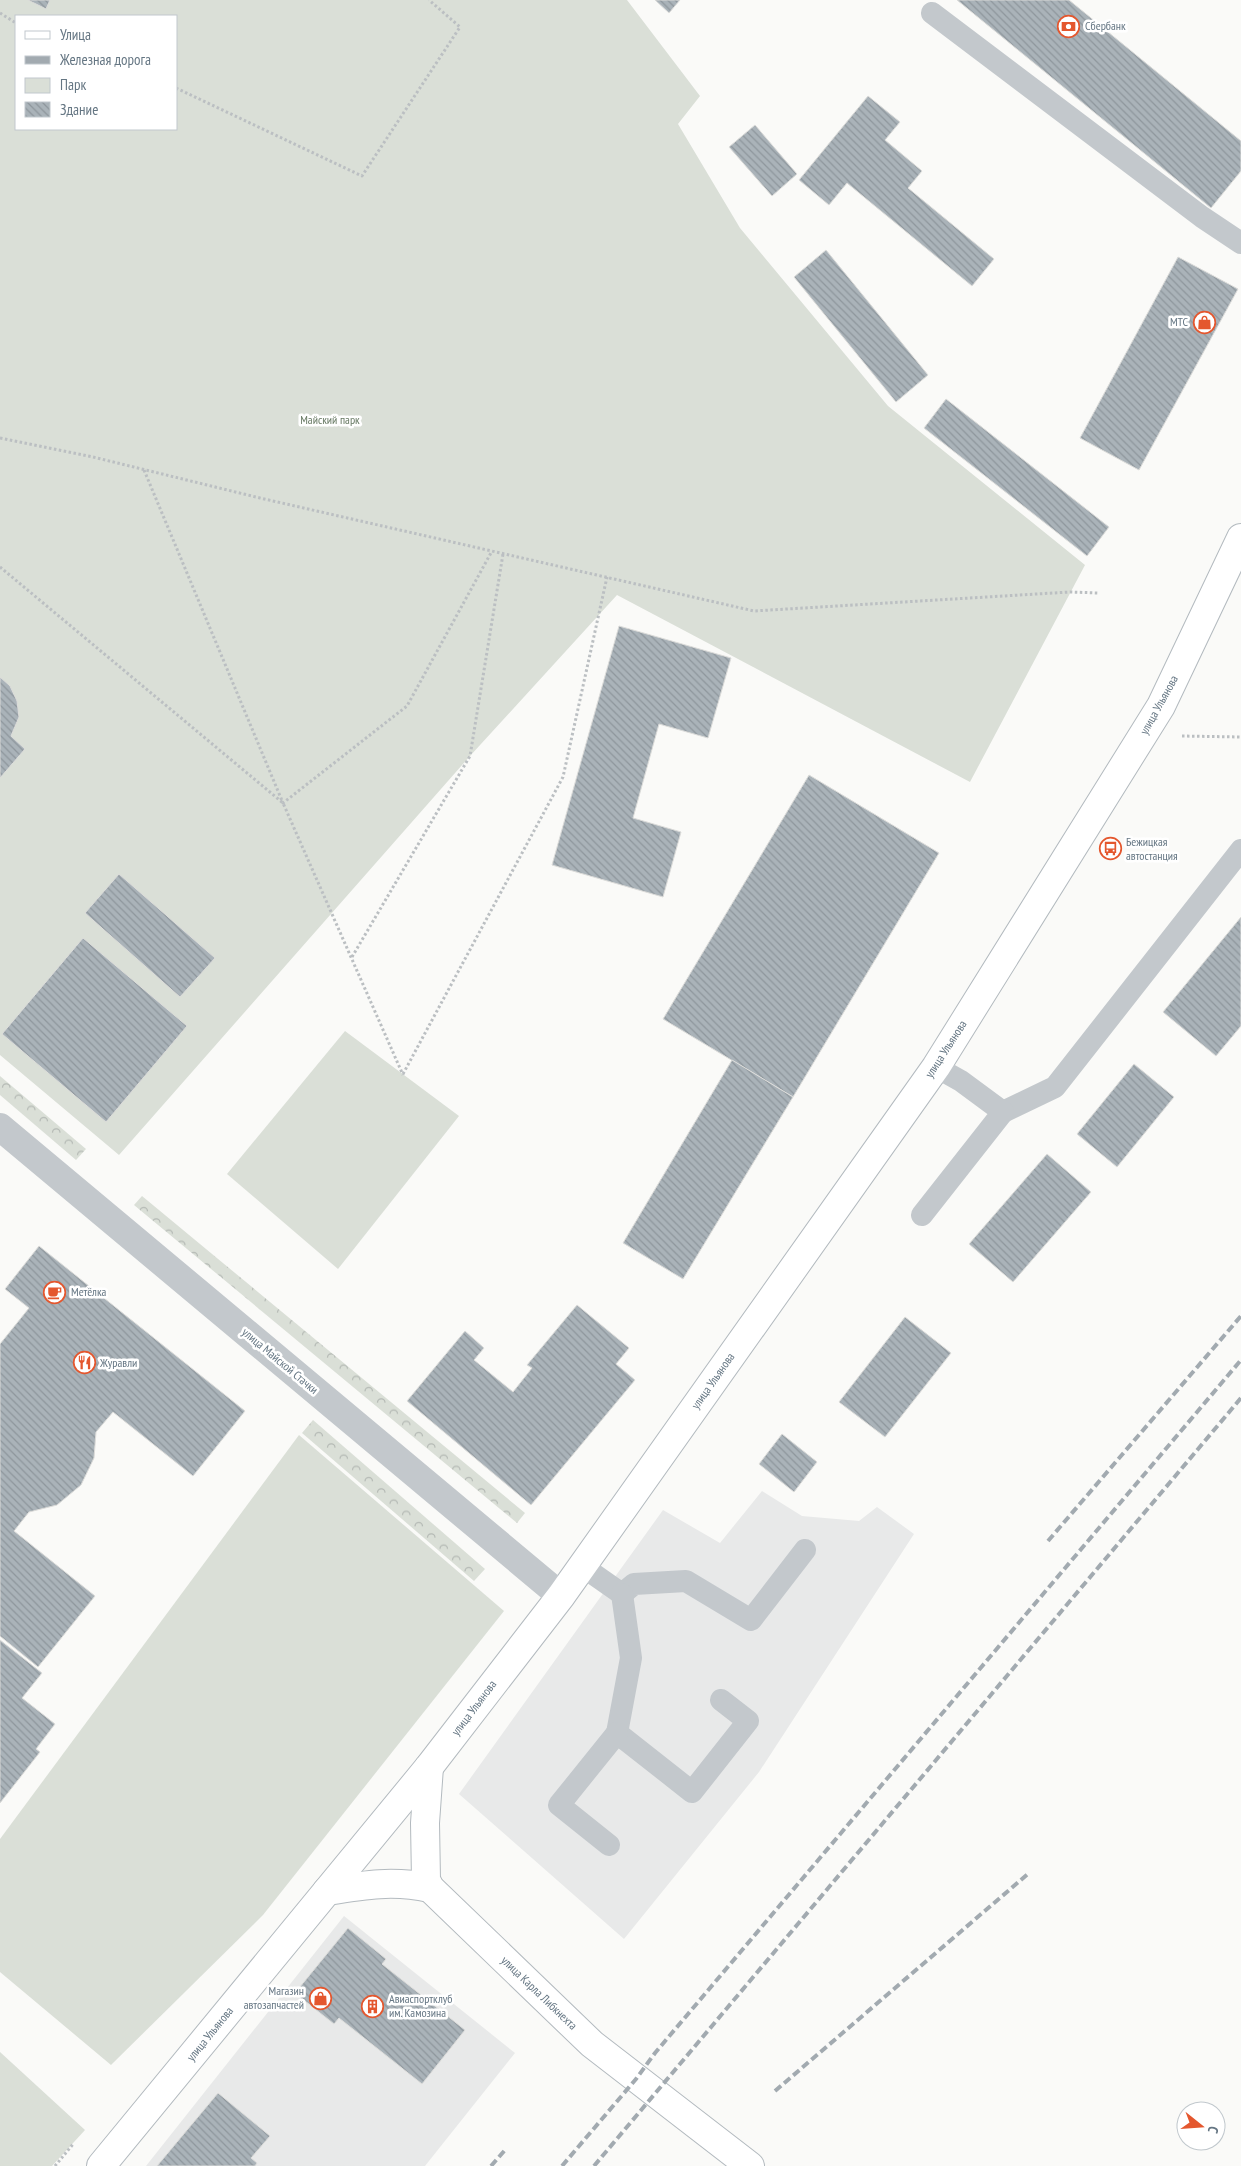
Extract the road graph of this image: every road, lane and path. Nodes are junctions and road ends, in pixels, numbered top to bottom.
1 (429, 0) edge
2 (0, 13) edge
3 (932, 13) dead end
4 (15, 22) edge
5 (178, 89) edge
6 (1241, 243) edge
7 (0, 438) edge
8 (144, 470) junction
9 (1241, 538) edge
10 (492, 551) junction
11 (503, 554) junction
12 (0, 567) edge
13 (607, 578) junction
14 (1098, 593) dead end
15 (1182, 736) dead end
16 (1241, 737) edge
17 (283, 803) junction
18 (1241, 850) edge
19 (351, 957) junction
20 (936, 1066) junction
21 (1003, 1112) junction
22 (0, 1127) edge
23 (922, 1215) dead end
24 (805, 1550) dead end
25 (582, 1566) junction
26 (622, 1594) junction
27 (561, 1596) junction
28 (721, 1700) dead end
29 (617, 1733) junction
30 (429, 1767) junction
31 (609, 1845) dead end
32 (428, 1884) junction
33 (327, 1891) junction
34 (101, 2166) edge
35 (750, 2166) edge

1 - 5 path
2 - 4 path
3 - 6 lane
7 - 8 path
8 - 10 path
8 - 17 path
9 - 20 main road, улица Ульянова
10 - 11 path
10 - 17 path
11 - 13 path
11 - 19 path
12 - 17 path
13 - 14 path
13 - 19 path
15 - 16 path
17 - 19 path
18 - 21 lane
20 - 21 lane
20 - 25 main road, улица Ульянова
21 - 23 lane
22 - 27 street, улица Майской Стачки
24 - 26 lane
25 - 26 lane
25 - 27 main road, улица Ульянова
26 - 29 lane
27 - 30 main road, улица Ульянова
28 - 29 lane
29 - 31 lane
30 - 32 main road
30 - 33 main road, улица Ульянова
32 - 33 main road
32 - 35 main road, улица Карла Либкнехта
33 - 34 main road, улица Ульянова

